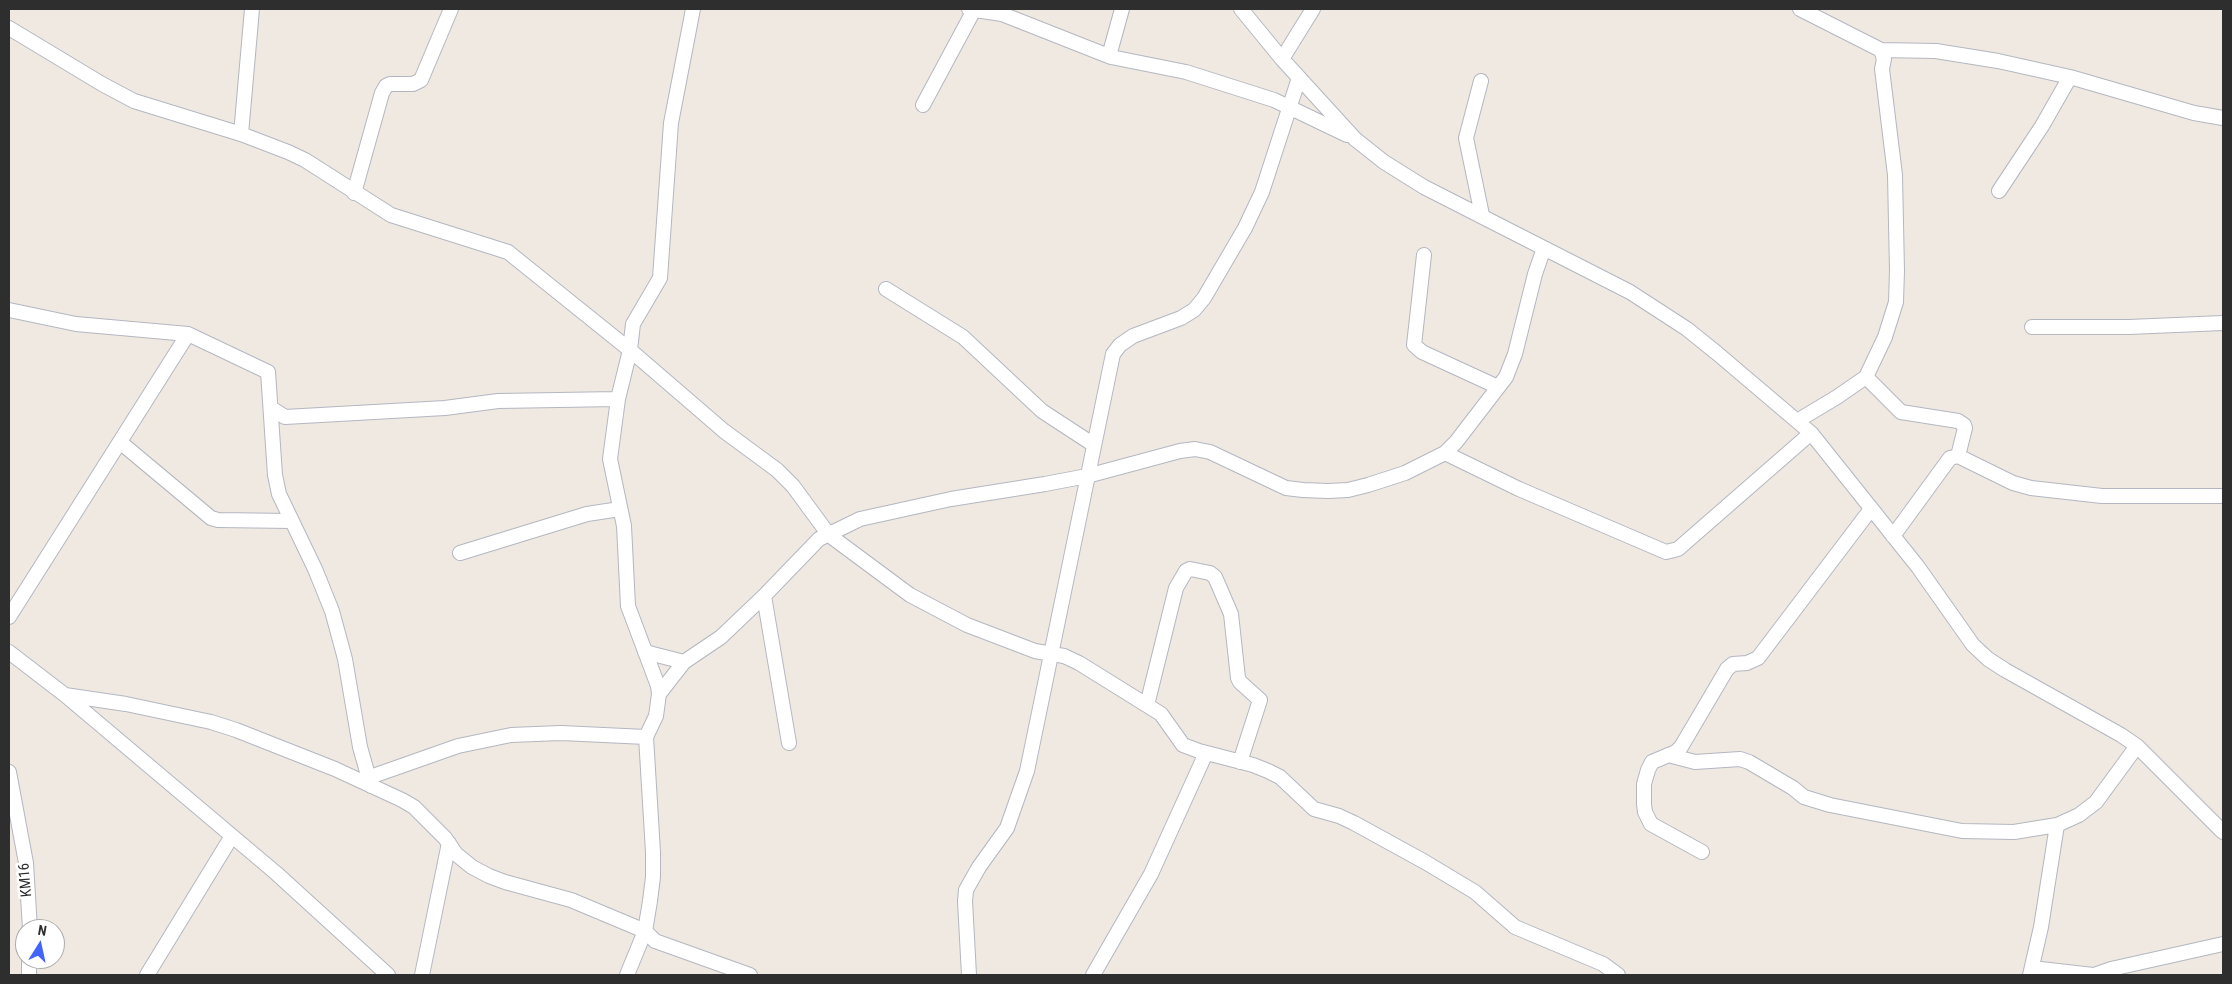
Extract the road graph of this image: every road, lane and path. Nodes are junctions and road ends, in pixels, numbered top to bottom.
1 (252, 9) edge
2 (451, 9) edge
3 (693, 9) edge
4 (972, 9) edge
5 (1122, 9) edge
6 (1241, 9) edge
7 (1313, 9) edge
8 (1800, 9) edge
9 (9, 28) edge
10 (1882, 50) junction
11 (1109, 56) junction
12 (1282, 59) junction
13 (2070, 77) junction
14 (1299, 78) junction
15 (1481, 81) dead end
16 (923, 105) dead end
17 (1288, 107) junction
18 (2223, 118) edge
19 (241, 134) junction
20 (1354, 139) junction
21 (1999, 191) dead end
22 (354, 193) junction
23 (1482, 215) junction
24 (1544, 248) junction
25 (1424, 255) dead end
26 (886, 288) dead end
27 (9, 310) edge
28 (2223, 323) edge
29 (633, 324) junction
30 (2032, 327) dead end
31 (604, 330) junction
32 (188, 334) junction
33 (630, 350) junction
34 (1866, 377) junction
35 (1498, 387) junction
36 (618, 399) junction
37 (271, 408) junction
38 (285, 417) junction
39 (1797, 420) junction
40 (272, 430) junction
41 (1811, 433) junction
42 (120, 442) junction
43 (1094, 445) junction
44 (1445, 452) junction
45 (1958, 456) junction
46 (1087, 476) junction
47 (2223, 496) edge
48 (620, 509) junction
49 (1871, 509) junction
50 (291, 521) junction
51 (829, 535) junction
52 (1893, 536) junction
53 (460, 553) dead end
54 (764, 596) junction
55 (9, 617) edge
56 (9, 652) edge
57 (645, 652) junction
58 (1051, 654) junction
59 (684, 662) junction
60 (659, 694) junction
61 (65, 695) junction
62 (1147, 705) junction
63 (646, 737) junction
64 (789, 743) dead end
65 (2137, 746) junction
66 (1206, 753) junction
67 (1668, 755) junction
68 (1240, 762) junction
69 (9, 772) edge
70 (370, 781) junction
71 (2057, 825) junction
72 (2223, 832) edge
73 (232, 836) junction
74 (448, 843) junction
75 (1702, 852) dead end
76 (29, 919) edge
77 (645, 931) junction
78 (2223, 944) edge
79 (2031, 972) edge
80 (147, 975) edge
81 (388, 975) edge
82 (422, 975) edge
83 (627, 975) edge
84 (750, 975) edge
85 (970, 975) edge
86 (1093, 975) edge
87 (1618, 975) edge
88 (2094, 975) edge

1 - 19 street
2 - 22 street
3 - 29 street
4 - 11 street
4 - 16 street
5 - 11 street
6 - 12 street
7 - 12 street
8 - 10 street
9 - 19 street
10 - 13 street
10 - 34 street
11 - 17 street
12 - 14 street
13 - 18 street
13 - 21 street
14 - 17 street
14 - 20 street
15 - 23 street
17 - 20 street
17 - 43 street
19 - 22 street
20 - 23 street
22 - 31 street
23 - 24 street
24 - 35 street
24 - 39 street
25 - 35 street
26 - 43 street
27 - 32 street
28 - 30 street
29 - 31 street
29 - 33 street
31 - 33 street
32 - 37 street
32 - 42 street
33 - 36 street
33 - 51 street
34 - 39 street
34 - 45 street
35 - 44 street
36 - 38 street
36 - 48 street
37 - 38 street
37 - 40 street
38 - 40 street
39 - 41 street
40 - 50 street
41 - 44 street
41 - 49 street
42 - 50 street
42 - 55 street
43 - 46 street
44 - 46 street
45 - 47 street
45 - 52 street
46 - 51 street
46 - 58 street
48 - 53 street
48 - 57 street
49 - 52 street
49 - 67 street
50 - 70 street
51 - 54 street
51 - 58 street
52 - 65 street
54 - 59 street
54 - 64 street
56 - 61 street
57 - 59 street
57 - 60 street
58 - 62 street
58 - 85 street
59 - 60 street
60 - 63 street
61 - 70 street
61 - 73 street
62 - 66 street
62 - 68 street
63 - 70 street
63 - 77 street
65 - 71 street
65 - 72 street
66 - 68 street
66 - 86 street
67 - 71 street
67 - 75 street
68 - 87 street
69 - 76 street, KM16
70 - 74 street
71 - 79 street
73 - 80 street
73 - 81 street
74 - 77 street
74 - 82 street
77 - 83 street
77 - 84 street
78 - 88 street
79 - 88 street

